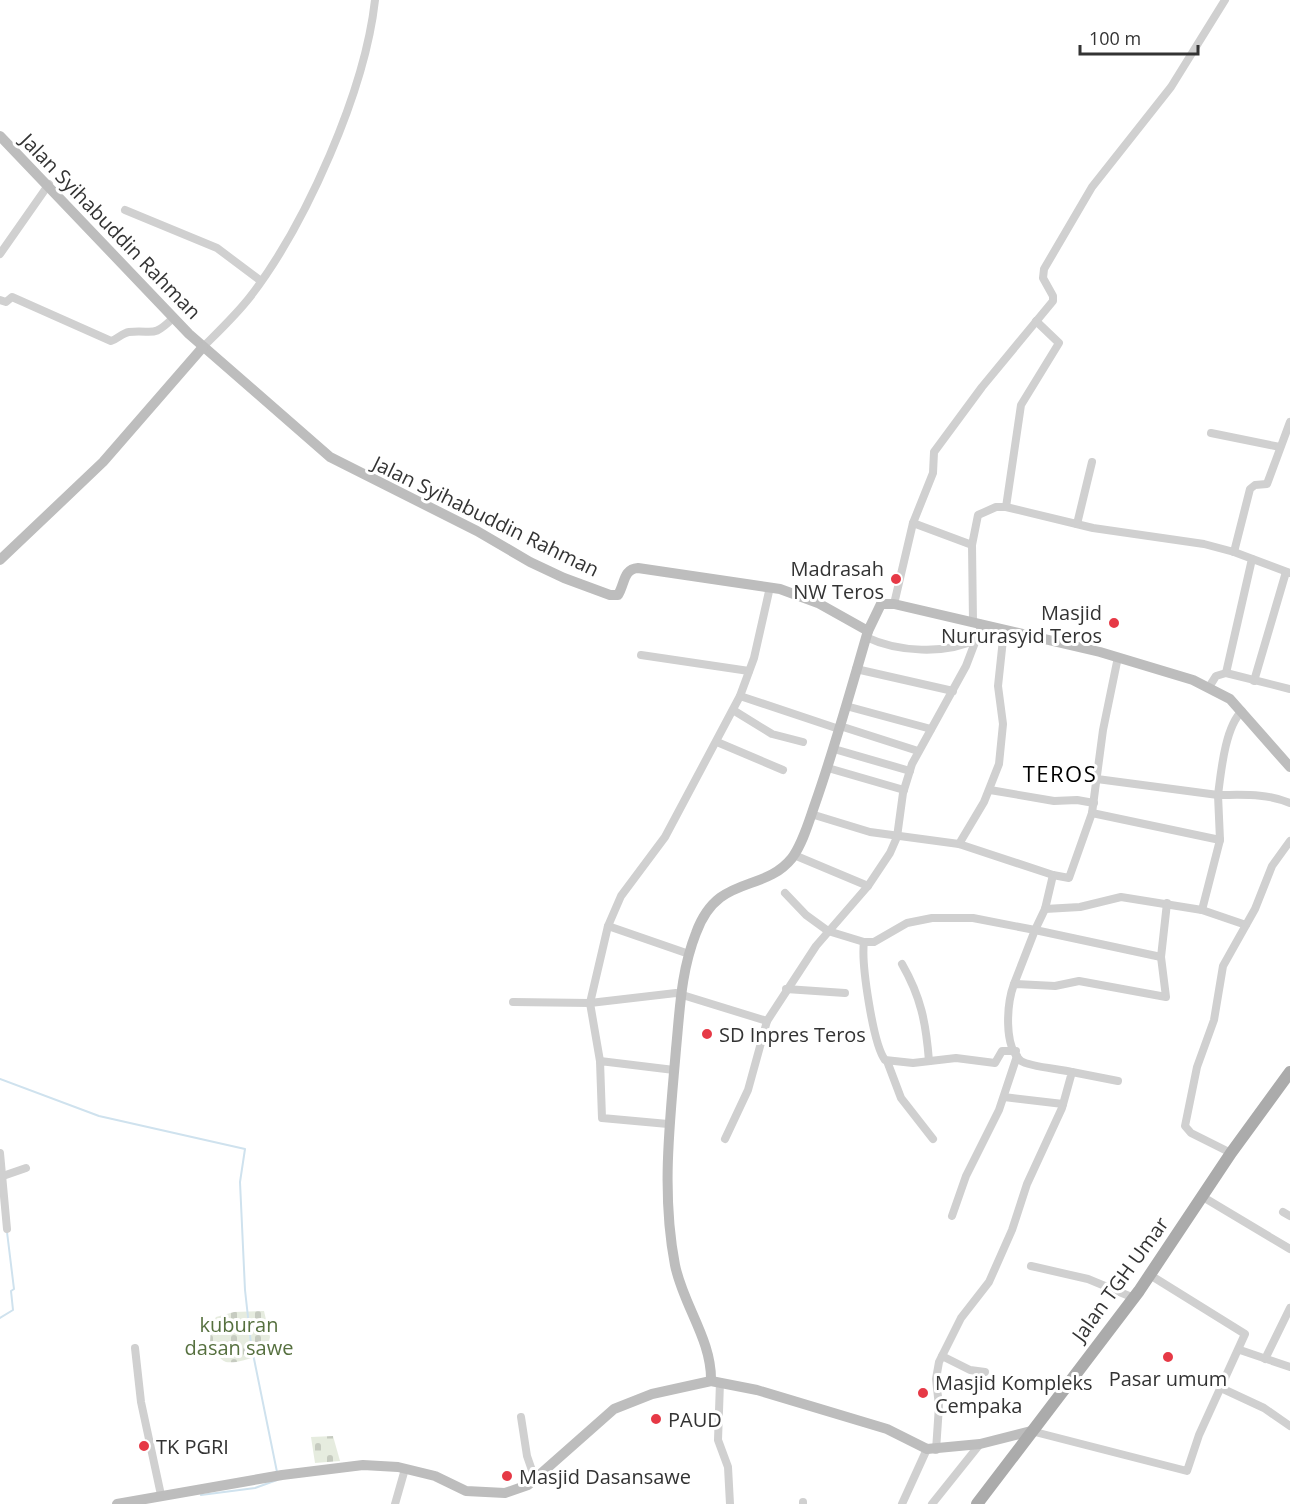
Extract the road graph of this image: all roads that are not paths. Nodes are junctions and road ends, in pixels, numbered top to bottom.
1 (375, 0) edge
2 (1225, 0) edge
3 (0, 136) edge
4 (49, 184) junction
5 (125, 210) dead end
6 (0, 254) edge
7 (261, 281) junction
8 (0, 300) edge
9 (173, 318) junction
10 (1036, 321) junction
11 (203, 347) junction
12 (1290, 422) edge
13 (1211, 433) dead end
14 (1280, 447) junction
15 (1092, 462) dead end
16 (1006, 507) junction
17 (913, 523) junction
18 (1077, 524) junction
19 (972, 545) junction
20 (1234, 552) junction
21 (1252, 559) junction
22 (0, 560) edge
23 (1288, 573) edge
24 (770, 587) junction
25 (894, 604) junction
26 (977, 623) junction
27 (1004, 630) junction
28 (867, 634) junction
29 (977, 639) junction
30 (641, 655) dead end
31 (1118, 657) junction
32 (856, 669) junction
33 (749, 671) junction
34 (1226, 673) junction
35 (1254, 681) junction
36 (1209, 687) junction
37 (1290, 689) edge
38 (954, 691) junction
39 (741, 696) junction
40 (846, 706) junction
41 (733, 710) junction
42 (1242, 711) junction
43 (840, 728) junction
44 (931, 729) junction
45 (717, 742) junction
46 (803, 742) dead end
47 (834, 749) junction
48 (918, 751) junction
49 (1290, 767) edge
50 (828, 768) junction
51 (783, 770) dead end
52 (910, 771) junction
53 (1097, 779) junction
54 (904, 790) junction
55 (990, 790) junction
56 (1218, 795) junction
57 (1094, 803) junction
58 (1290, 803) edge
59 (1092, 813) junction
60 (812, 814) junction
61 (897, 837) junction
62 (1220, 840) junction
63 (1290, 841) edge
64 (959, 844) junction
65 (794, 855) junction
66 (1053, 875) junction
67 (868, 886) junction
68 (785, 892) dead end
69 (1167, 903) junction
70 (1045, 909) junction
71 (1202, 910) junction
72 (608, 926) junction
73 (1246, 926) junction
74 (1035, 930) junction
75 (828, 931) junction
76 (864, 942) junction
77 (689, 954) junction
78 (1161, 957) junction
79 (902, 964) dead end
80 (1014, 984) junction
81 (786, 990) junction
82 (680, 993) junction
83 (845, 993) dead end
84 (513, 1002) dead end
85 (590, 1003) junction
86 (767, 1021) junction
87 (1017, 1054) junction
88 (887, 1060) junction
89 (600, 1061) junction
90 (929, 1061) junction
91 (674, 1070) junction
92 (1072, 1072) junction
93 (1288, 1079) edge
94 (1118, 1081) dead end
95 (1004, 1097) junction
96 (1063, 1104) junction
97 (668, 1124) junction
98 (725, 1139) dead end
99 (933, 1139) dead end
100 (1231, 1153) junction
101 (0, 1154) edge
102 (26, 1168) dead end
103 (4, 1176) edge
104 (1203, 1197) junction
105 (952, 1216) dead end
106 (4, 1223) edge
107 (1290, 1249) edge
108 (1031, 1266) dead end
109 (1150, 1275) junction
110 (1134, 1298) junction
111 (1290, 1308) edge
112 (135, 1348) dead end
113 (1240, 1350) junction
114 (942, 1356) junction
115 (1265, 1359) junction
116 (1290, 1367) edge
117 (985, 1372) dead end
118 (716, 1382) junction
119 (1221, 1388) junction
120 (521, 1417) dead end
121 (1290, 1426) edge
122 (1031, 1431) junction
123 (980, 1444) junction
124 (931, 1449) junction
125 (405, 1469) junction
126 (535, 1479) junction
127 (161, 1495) junction
128 (147, 1501) edge
129 (117, 1504) edge
130 (395, 1504) edge
131 (730, 1504) edge
132 (902, 1504) edge
133 (932, 1504) edge
134 (977, 1504) edge

1 - 7 street
2 - 10 street
3 - 4 street, Jalan Syihabuddin Rahman
4 - 6 street
4 - 9 street, Jalan Syihabuddin Rahman
5 - 7 street
7 - 11 street
8 - 9 street
9 - 11 street, Jalan Syihabuddin Rahman
10 - 16 street
10 - 17 street
11 - 22 street
11 - 24 street, Jalan Syihabuddin Rahman
12 - 14 street
13 - 14 street
14 - 20 street
15 - 18 street
16 - 18 street
16 - 19 street
17 - 19 street
17 - 25 street
18 - 20 street
19 - 26 street
20 - 21 street
21 - 23 street
21 - 34 street
23 - 35 street
24 - 28 street, Jalan Syihabuddin Rahman
24 - 33 street
25 - 26 street
25 - 28 street
26 - 27 street
26 - 29 street
27 - 31 street
27 - 55 street
28 - 29 street
28 - 32 street
29 - 38 street
30 - 33 street
31 - 36 street
31 - 53 street
32 - 38 street
32 - 40 street
33 - 39 street
34 - 35 street
34 - 36 street
35 - 37 street
36 - 42 street
38 - 44 street
39 - 41 street
39 - 43 street
40 - 43 street
40 - 44 street
41 - 45 street
41 - 46 street
42 - 49 street
42 - 56 street
43 - 47 street
43 - 48 street
44 - 48 street
45 - 51 street
45 - 72 street
47 - 50 street
47 - 52 street
48 - 52 street
50 - 54 street
50 - 60 street
52 - 54 street
53 - 56 street
53 - 57 street
54 - 61 street
55 - 57 street
55 - 64 street
56 - 58 street
56 - 62 street
57 - 59 street
59 - 62 street
59 - 66 street
60 - 61 street
60 - 65 street
61 - 64 street
61 - 67 street
62 - 71 street
63 - 73 street
64 - 66 street
65 - 67 street
65 - 77 street
66 - 70 street
67 - 75 street
68 - 75 street
69 - 70 street
69 - 71 street
69 - 78 street
70 - 74 street
71 - 73 street
72 - 77 street
72 - 85 street
73 - 100 street
74 - 76 street
74 - 78 street
74 - 80 street
75 - 76 street
75 - 81 street
76 - 88 street
77 - 82 street
78 - 80 street
79 - 90 street
80 - 87 street
81 - 83 street
81 - 86 street
82 - 85 street
82 - 86 street
82 - 91 street
84 - 85 street
85 - 89 street
86 - 98 street
87 - 90 street
87 - 92 street
87 - 95 street
88 - 90 street
88 - 99 street
89 - 91 street
89 - 97 street
91 - 97 street
92 - 94 street
92 - 96 street
93 - 100 main road, Jalan TGH Umar
95 - 96 street
95 - 105 street
96 - 114 street
97 - 118 street
100 - 104 main road, Jalan TGH Umar
101 - 103 street
102 - 103 street
103 - 106 street
104 - 107 street
104 - 109 main road, Jalan TGH Umar
108 - 110 street
109 - 110 main road, Jalan TGH Umar
109 - 113 street
110 - 122 main road, Jalan TGH Umar
111 - 115 street
112 - 127 street
113 - 115 street
113 - 119 street
114 - 117 street
114 - 124 street
115 - 116 street
118 - 124 street
118 - 126 street
118 - 131 street
119 - 121 street
119 - 122 street
120 - 126 street
122 - 123 street
122 - 134 main road, Jalan TGH Umar
123 - 124 street
123 - 133 street
124 - 132 street
125 - 126 street
125 - 127 street
125 - 130 street
127 - 128 street
128 - 129 street

